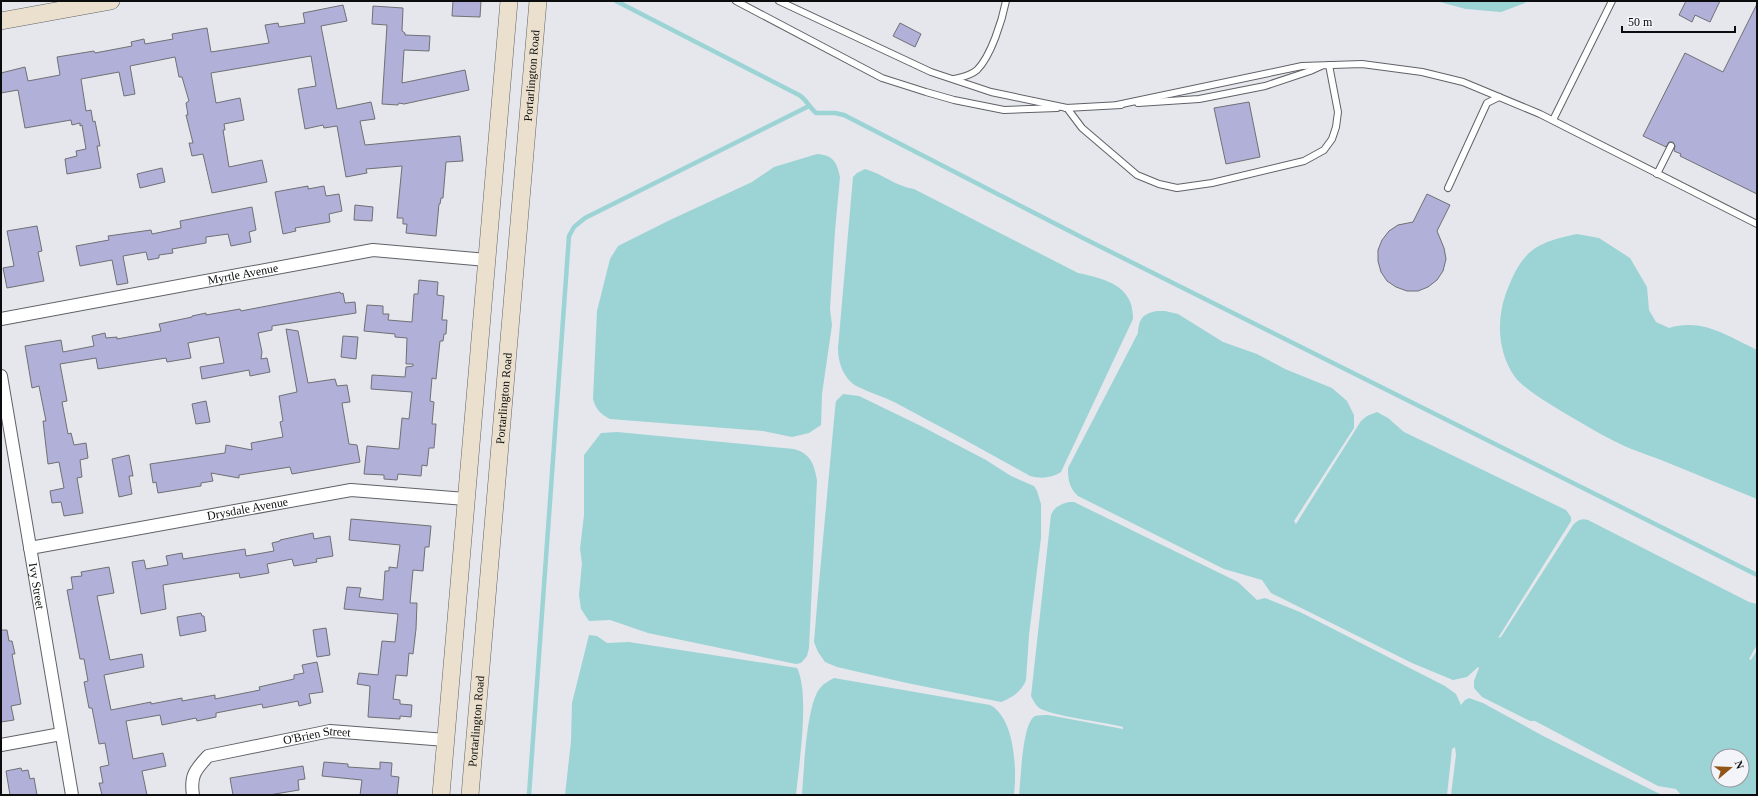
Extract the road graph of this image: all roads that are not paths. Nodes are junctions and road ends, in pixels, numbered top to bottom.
1 (111, 1) edge
2 (509, 1) edge
3 (538, 1) edge
4 (736, 1) edge
5 (779, 1) edge
6 (1006, 1) edge
7 (1612, 1) edge
8 (1, 21) edge
9 (1326, 65) junction
10 (952, 79) junction
11 (1500, 97) junction
12 (1117, 105) junction
13 (1068, 108) junction
14 (1553, 120) junction
15 (1671, 146) dead end
16 (1657, 174) junction
17 (1448, 188) dead end
18 (1757, 224) edge
19 (487, 260) junction
20 (1, 319) edge
21 (1, 376) edge
22 (466, 499) junction
23 (30, 548) junction
24 (61, 734) junction
25 (446, 740) junction
26 (1, 745) edge
27 (72, 795) edge
28 (193, 795) edge
29 (441, 795) edge
30 (470, 795) edge

1 - 8 main road
2 - 19 main road
3 - 30 main road, Portarlington Road
4 - 13 lane
5 - 10 lane
6 - 10 lane
7 - 14 lane
9 - 11 lane
9 - 12 lane
9 - 12 lane
9 - 13 lane
10 - 13 lane
11 - 14 lane
11 - 17 lane
12 - 13 lane
14 - 16 lane
15 - 16 lane
16 - 18 lane
19 - 20 street, Myrtle Avenue
19 - 22 main road
21 - 23 street, Ivy Street
22 - 23 street, Drysdale Avenue
22 - 25 main road
23 - 24 street, Ivy Street
24 - 26 street
24 - 27 street, Ivy Street
25 - 28 street, O'Brien Street
25 - 29 main road

